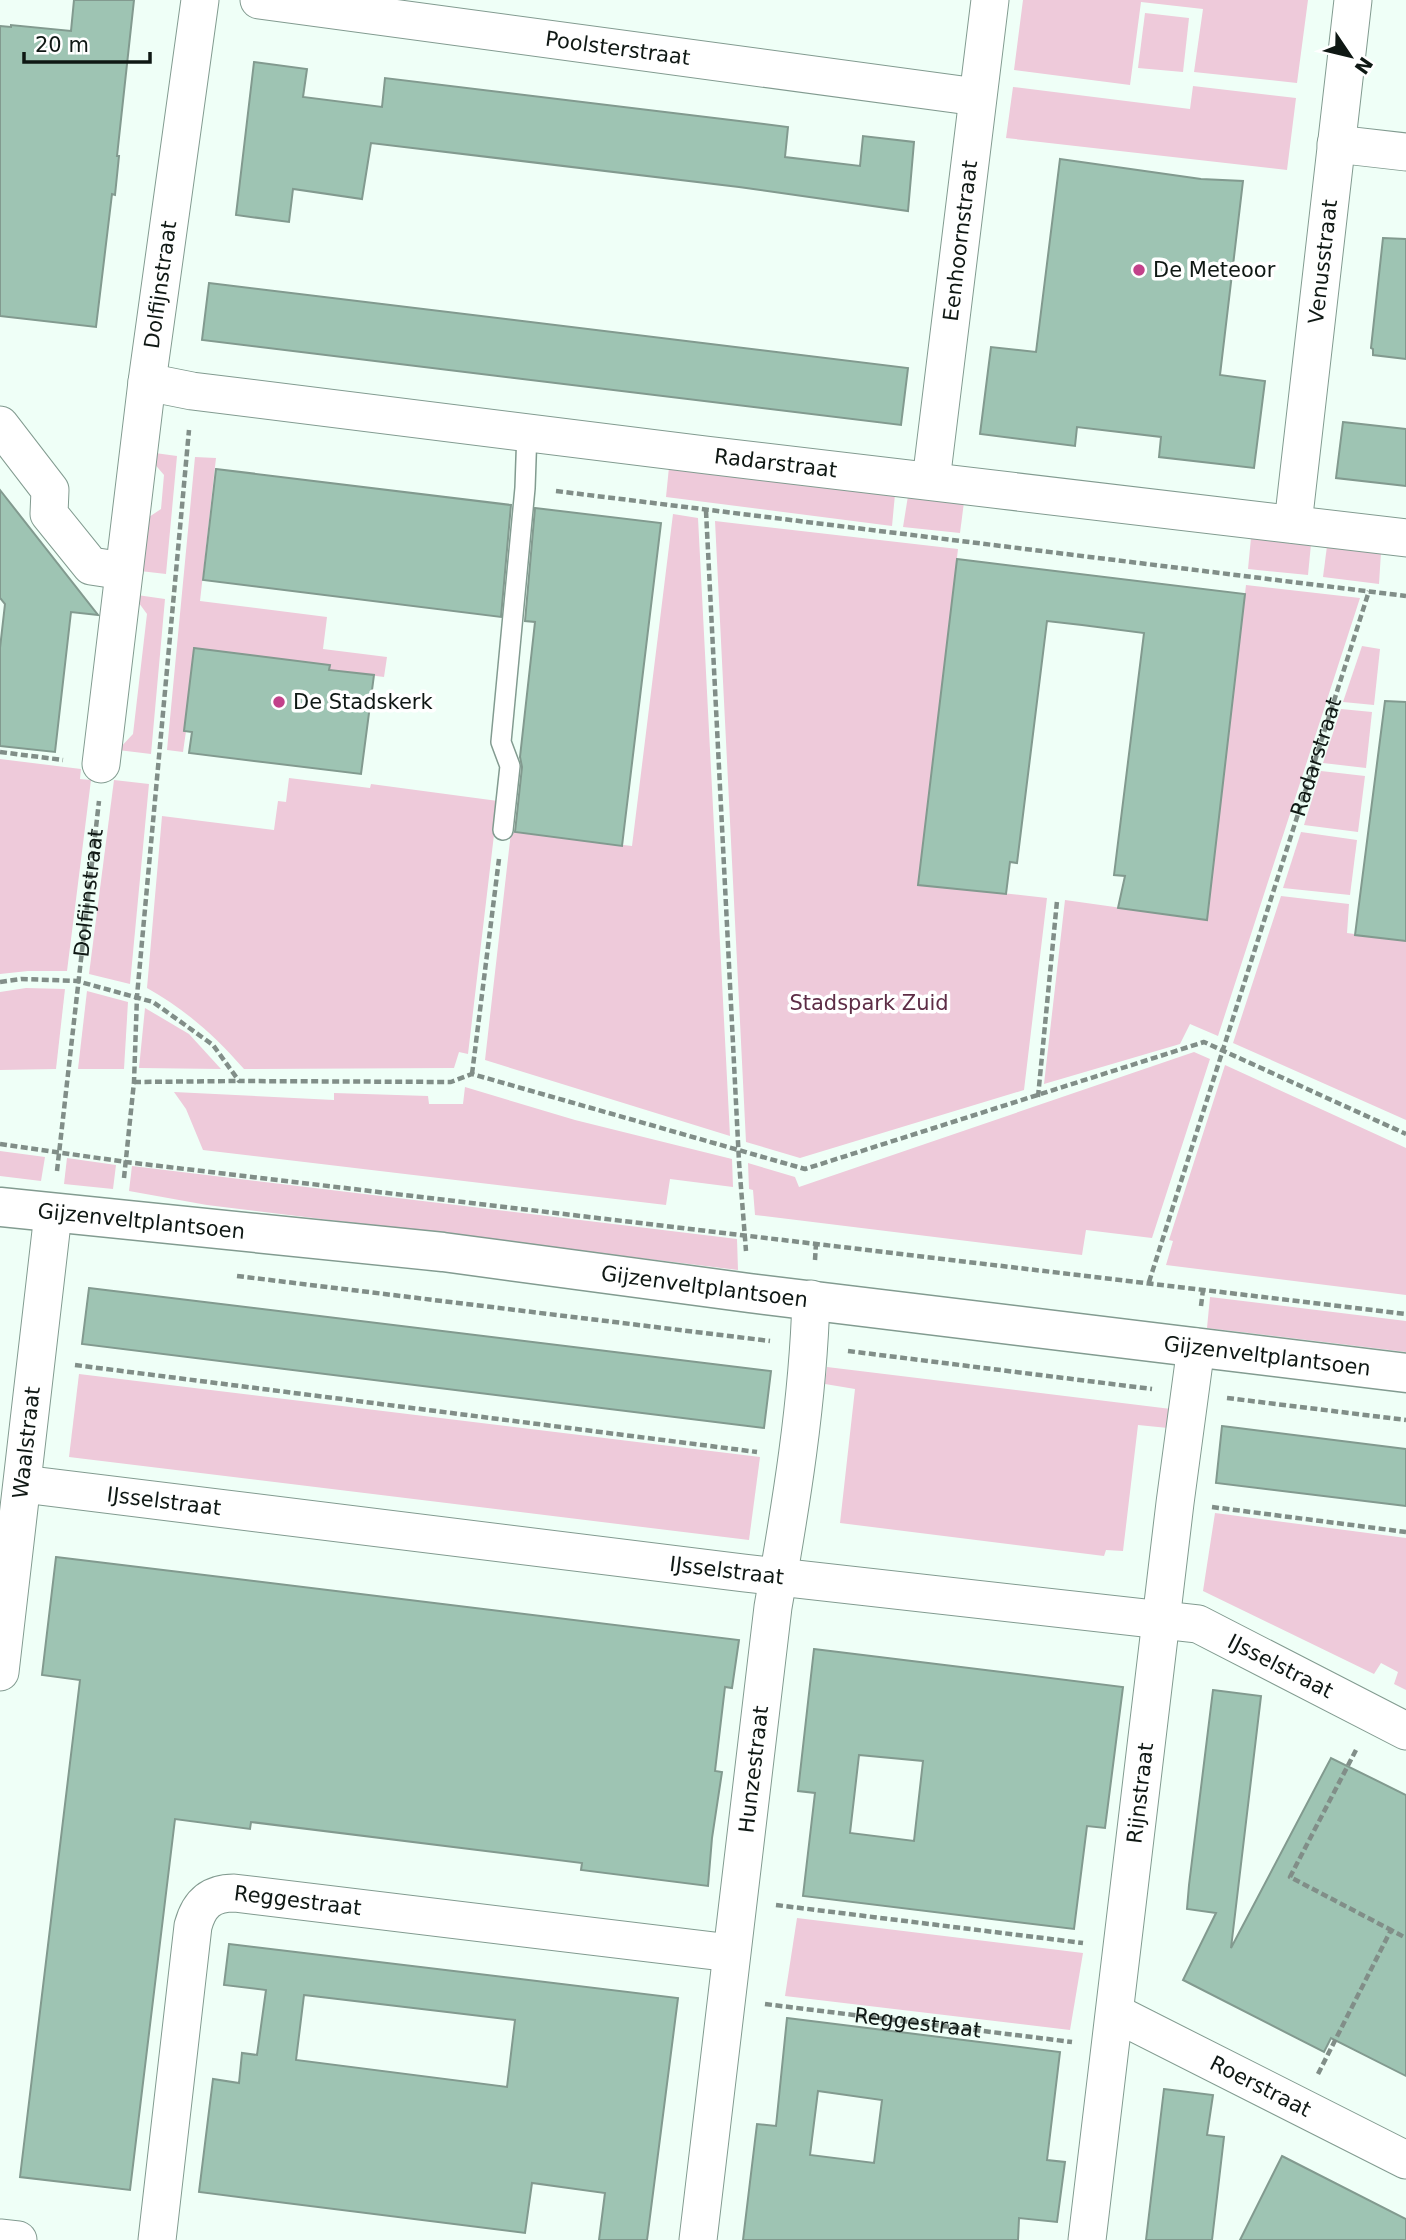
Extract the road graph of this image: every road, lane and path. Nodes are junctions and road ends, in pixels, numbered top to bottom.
1 (200, 0) edge
2 (259, 0) edge
3 (990, 0) edge
4 (1353, 0) edge
5 (977, 97) junction
6 (1336, 144) junction
7 (1406, 152) edge
8 (147, 382) junction
9 (192, 391) junction
10 (0, 425) edge
11 (527, 431) junction
12 (931, 481) junction
13 (525, 488) junction
14 (706, 511) junction
15 (1293, 524) junction
16 (1406, 538) edge
17 (124, 571) junction
18 (1369, 591) junction
19 (1406, 596) edge
20 (0, 752) edge
21 (101, 764) junction
22 (503, 830) joint
23 (1057, 901) dead end
24 (78, 981) junction
25 (0, 982) edge
26 (137, 996) junction
27 (1223, 1051) junction
28 (472, 1073) junction
29 (239, 1081) junction
30 (134, 1082) junction
31 (1038, 1097) junction
32 (1406, 1134) edge
33 (0, 1144) edge
34 (739, 1150) junction
35 (58, 1151) junction
36 (126, 1162) junction
37 (0, 1207) edge
38 (53, 1214) junction
39 (118, 1220) junction
40 (745, 1234) junction
41 (235, 1275) dead end
42 (1149, 1282) junction
43 (749, 1293) junction
44 (811, 1299) junction
45 (1406, 1314) edge
46 (809, 1346) junction
47 (1196, 1347) junction
48 (36, 1360) junction
49 (1406, 1373) edge
50 (1189, 1394) junction
51 (1406, 1420) edge
52 (796, 1457) junction
53 (23, 1484) junction
54 (1175, 1503) junction
55 (1406, 1532) edge
56 (778, 1576) junction
57 (1161, 1621) junction
58 (0, 1672) edge
59 (1390, 1723) edge
60 (739, 1900) junction
61 (1391, 1930) junction
62 (1406, 1938) edge
63 (1122, 1947) junction
64 (731, 1953) junction
65 (725, 1999) junction
66 (1113, 2029) junction
67 (1301, 2107) junction
68 (1406, 2160) edge
69 (0, 2238) edge
70 (18, 2240) edge
71 (157, 2240) edge
72 (698, 2240) edge
73 (1087, 2240) edge

1 - 8 street, Dolfijnstraat
2 - 5 street, Poolsterstraat
3 - 5 street, Eenhoornstraat
4 - 6 street, Venusstraat
5 - 12 street, Eenhoornstraat
6 - 7 street
6 - 15 street, Venusstraat
8 - 9 street, Radarstraat
8 - 17 street, Dolfijnstraat
9 - 11 street, Radarstraat
9 - 26 path
10 - 17 street
11 - 12 street, Radarstraat
11 - 13 lane
12 - 15 street, Radarstraat
13 - 14 path
13 - 22 lane
14 - 18 path
14 - 34 path
15 - 16 street, Radarstraat
17 - 21 street, Dolfijnstraat
18 - 19 path
18 - 27 path, Radarstraat
20 - 21 path
21 - 24 path, Dolfijnstraat
22 - 28 path
23 - 31 path
24 - 25 path
24 - 26 path
24 - 35 path, Dolfijnstraat
26 - 29 path
26 - 30 path
27 - 31 path
27 - 32 path
27 - 42 path, Radarstraat
28 - 29 path
28 - 34 path
29 - 30 path
30 - 36 path
31 - 34 path
33 - 35 path
34 - 40 path
35 - 36 path
35 - 38 path, Dolfijnstraat
36 - 39 path
36 - 40 path
37 - 38 street, Gijzenveltplantsoen
38 - 39 street, Gijzenveltplantsoen
38 - 48 street, Waalstraat
39 - 43 street, Gijzenveltplantsoen
40 - 42 path
40 - 43 path
41 - 46 path
42 - 45 path
43 - 44 street, Gijzenveltplantsoen
44 - 46 street, Hunzestraat
44 - 47 street, Gijzenveltplantsoen
46 - 50 path
46 - 52 street, Hunzestraat
47 - 49 street, Gijzenveltplantsoen
47 - 50 street, Rijnstraat
48 - 52 path
48 - 53 street, Waalstraat
50 - 51 path
50 - 54 street, Rijnstraat
52 - 56 street, Hunzestraat
53 - 56 street, IJsselstraat
53 - 58 street, Waalstraat
54 - 55 path
54 - 57 street, Rijnstraat
56 - 57 street, IJsselstraat
56 - 60 street, Hunzestraat
57 - 59 street, IJsselstraat
57 - 63 street, Rijnstraat
59 - 61 path
60 - 63 path
60 - 64 street, Hunzestraat
61 - 62 path
61 - 67 path
63 - 66 street, Rijnstraat
64 - 65 street, Hunzestraat
64 - 71 street, Reggestraat
65 - 66 path, Reggestraat
65 - 72 street, Hunzestraat
66 - 67 street, Roerstraat
66 - 73 street, Rijnstraat
67 - 68 street, Roerstraat
69 - 70 street

